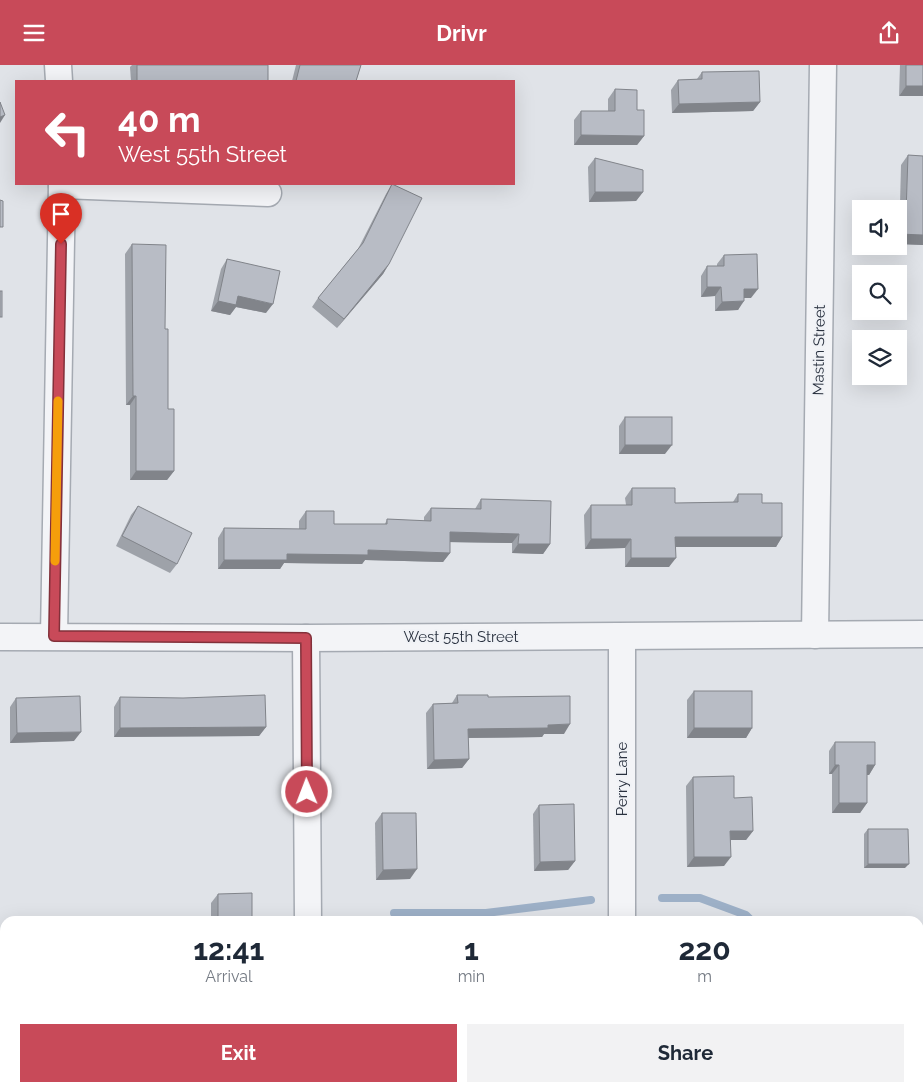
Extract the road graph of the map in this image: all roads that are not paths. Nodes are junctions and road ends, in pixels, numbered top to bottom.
1 (58, 65) edge
2 (823, 65) edge
3 (59, 80) edge
4 (62, 185) edge
5 (268, 193) dead end
6 (923, 634) edge
7 (815, 635) junction
8 (54, 636) junction
9 (0, 637) edge
10 (622, 637) junction
11 (306, 638) junction
12 (308, 916) edge
13 (622, 916) edge

1 - 3 street
2 - 7 street, Mastin Street
4 - 5 street
4 - 8 street
6 - 7 street, West 55th Street
7 - 10 street, West 55th Street
8 - 9 street, West 55th Street
8 - 11 street, West 55th Street
10 - 11 street, West 55th Street
10 - 13 street, Perry Lane
11 - 12 street

